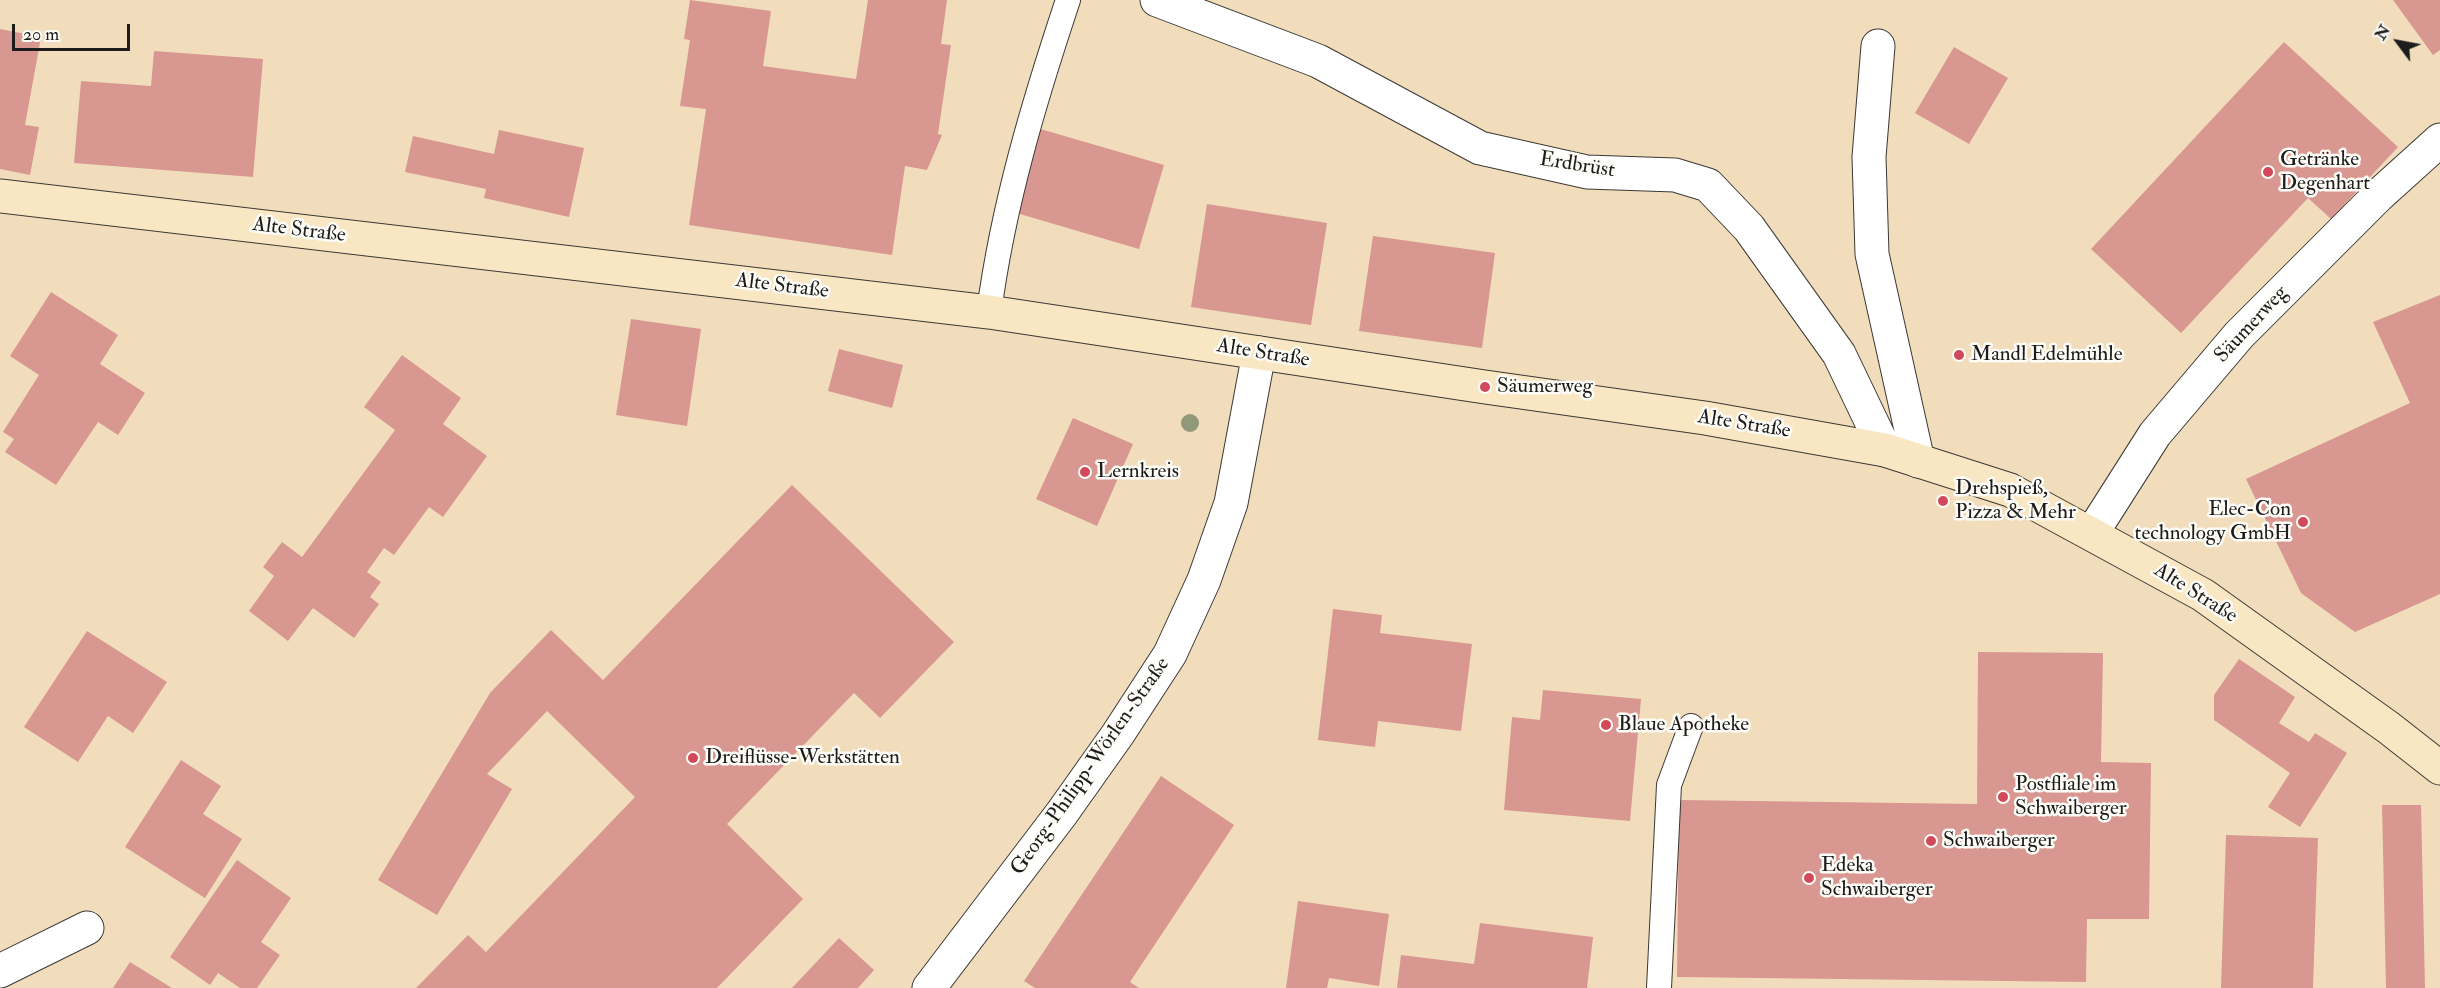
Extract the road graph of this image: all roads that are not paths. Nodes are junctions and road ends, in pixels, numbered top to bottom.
1 (1068, 0) edge
2 (1157, 0) edge
3 (1878, 46) dead end
4 (2440, 140) edge
5 (0, 196) edge
6 (989, 312) junction
7 (1258, 353) junction
8 (1885, 450) junction
9 (1918, 461) junction
10 (2092, 533) junction
11 (1691, 726) dead end
12 (2440, 768) edge
13 (87, 927) dead end
14 (0, 971) edge
15 (929, 988) edge
16 (1659, 988) edge

1 - 6 lane
2 - 8 street, Erdbrüst
3 - 9 street
4 - 10 street, Säumerweg
5 - 6 street, Alte Straße
6 - 7 street, Alte Straße
7 - 8 street, Alte Straße
7 - 15 street, Georg-Philipp-Wörlen-Straße
8 - 9 street, Alte Straße
9 - 10 street, Alte Straße
10 - 12 street, Alte Straße
11 - 16 lane
13 - 14 street

